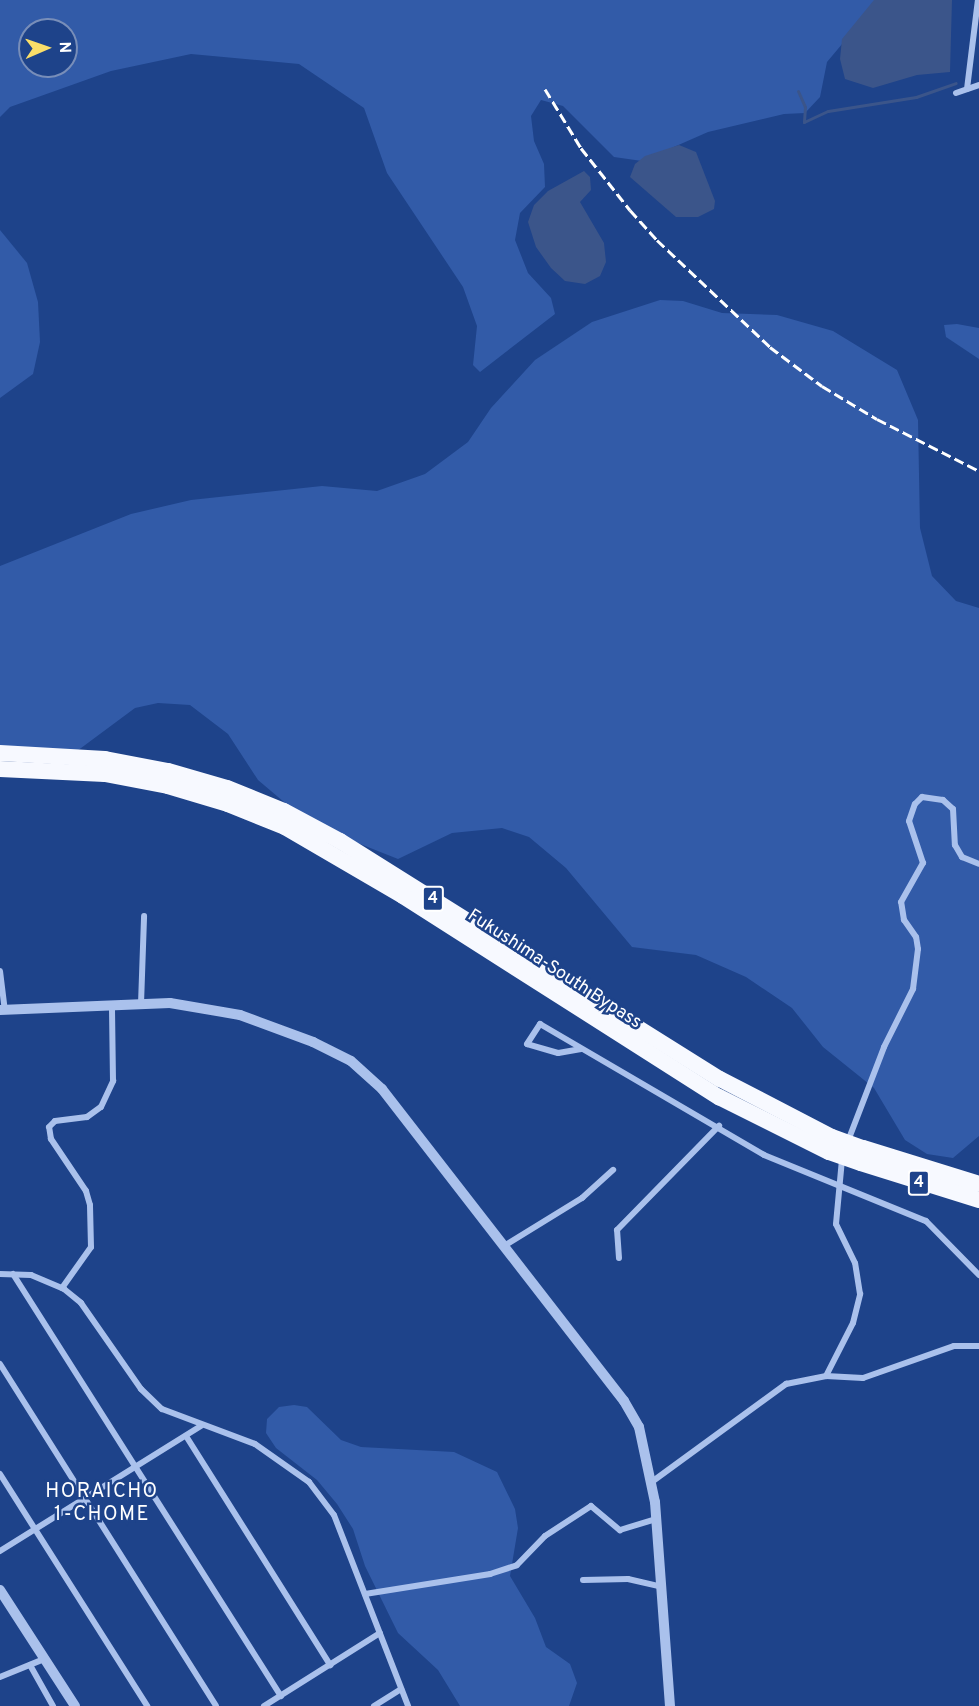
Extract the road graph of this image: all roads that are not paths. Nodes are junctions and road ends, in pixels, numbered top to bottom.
1 (978, 0) edge
2 (979, 85) edge
3 (967, 89) junction
4 (956, 93) dead end
5 (0, 753) edge
6 (0, 769) edge
7 (979, 864) edge
8 (144, 916) dead end
9 (0, 971) edge
10 (141, 1004) junction
11 (112, 1005) junction
12 (2, 1010) edge
13 (581, 1049) junction
14 (719, 1126) junction
15 (831, 1144) junction
16 (862, 1156) junction
17 (613, 1170) dead end
18 (838, 1182) junction
19 (979, 1184) edge
20 (979, 1200) edge
21 (504, 1246) junction
22 (619, 1258) dead end
23 (0, 1274) edge
24 (13, 1274) junction
25 (979, 1275) edge
26 (62, 1288) junction
27 (979, 1346) edge
28 (0, 1364) edge
29 (826, 1376) junction
30 (201, 1426) junction
31 (186, 1436) junction
32 (135, 1467) junction
33 (0, 1474) edge
34 (653, 1481) junction
35 (85, 1498) junction
36 (657, 1519) junction
37 (35, 1529) junction
38 (0, 1551) edge
39 (583, 1580) dead end
40 (662, 1587) junction
41 (0, 1590) edge
42 (365, 1594) junction
43 (380, 1633) junction
44 (44, 1659) junction
45 (30, 1665) junction
46 (330, 1665) junction
47 (0, 1677) edge
48 (401, 1689) junction
49 (281, 1696) junction
50 (53, 1706) edge
51 (75, 1706) edge
52 (147, 1706) edge
53 (216, 1706) edge
54 (264, 1706) edge
55 (374, 1706) edge
56 (408, 1706) edge
57 (670, 1706) edge

1 - 3 street
2 - 3 street
3 - 4 street
5 - 15 highway, Fukushima-South Bypass / 4
6 - 15 highway, Fukushima-South Bypass / 4
7 - 18 street
8 - 10 street
9 - 12 street
10 - 11 street
10 - 21 street
11 - 12 street
11 - 26 street
13 - 13 street
13 - 14 street
14 - 18 street
14 - 22 street
15 - 16 highway, Fukushima-South Bypass / 4, bridge
16 - 19 highway, 4
16 - 20 highway, Fukushima-South Bypass / 4
17 - 21 street
18 - 25 street
18 - 29 street
21 - 34 street
23 - 24 street
24 - 26 street
24 - 32 street
26 - 30 street
27 - 29 street
28 - 35 street
29 - 34 street
30 - 31 street
30 - 42 street
31 - 32 street
31 - 46 street
32 - 35 street
32 - 49 street
33 - 37 street
34 - 36 street
35 - 37 street
35 - 53 street
36 - 40 street
36 - 42 street
37 - 38 street
37 - 52 street
39 - 40 street
40 - 57 street
41 - 44 street
42 - 43 street
43 - 46 street
43 - 48 street
44 - 45 street
44 - 51 street
45 - 47 street
45 - 50 street
46 - 49 street
48 - 55 street
48 - 56 street
49 - 54 street

